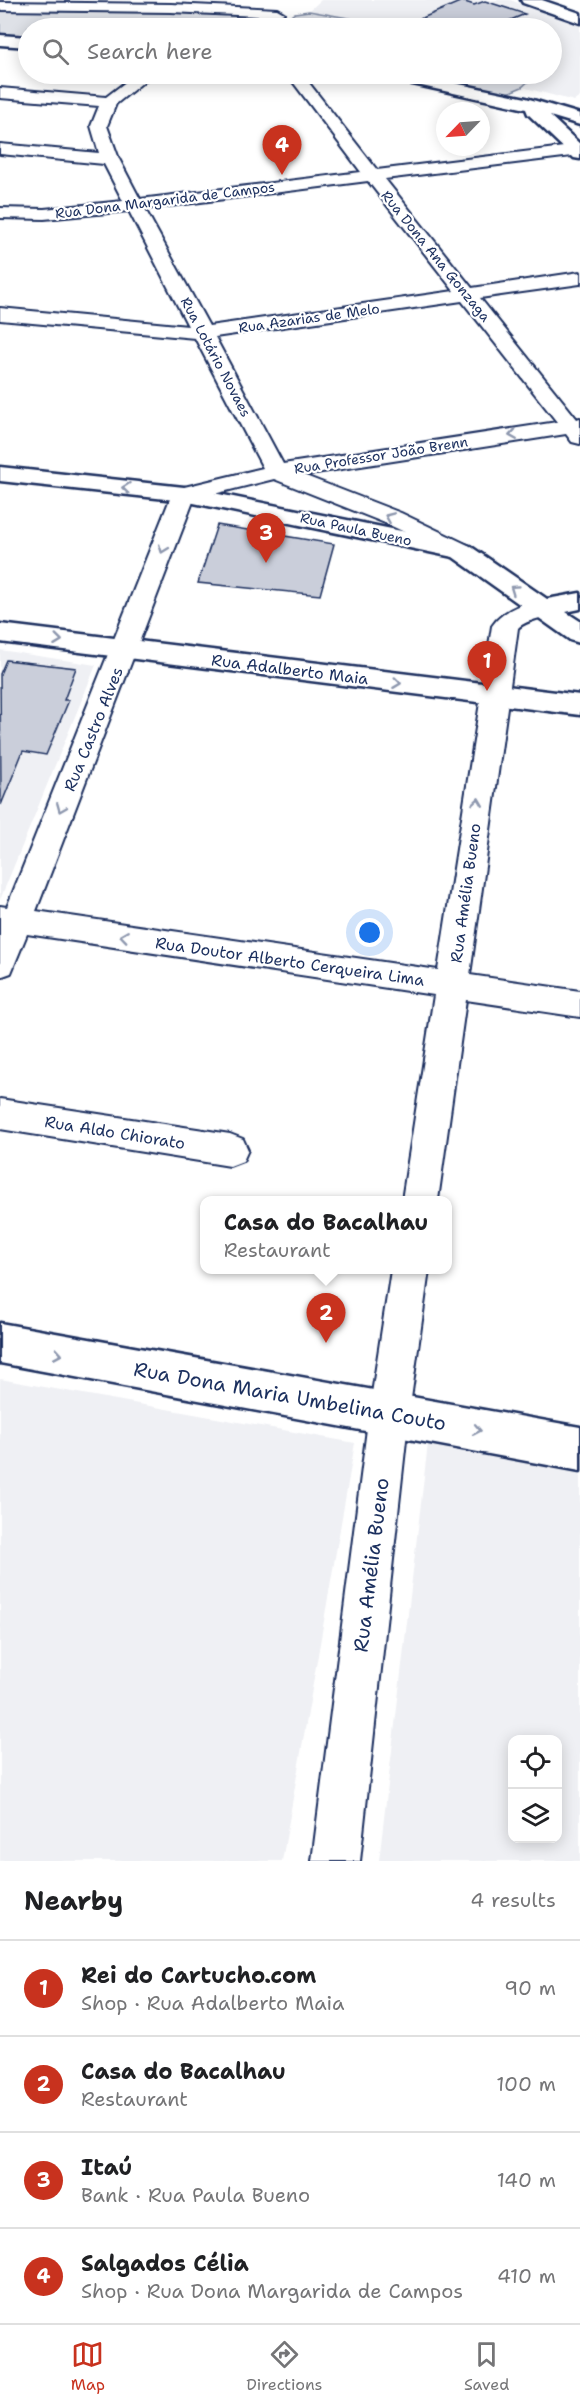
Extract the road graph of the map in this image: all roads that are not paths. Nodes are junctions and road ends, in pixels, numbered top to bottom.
1 (528, 0) edge
2 (0, 6) edge
3 (277, 13) dead end
4 (580, 18) edge
5 (0, 40) edge
6 (18, 41) edge
7 (132, 84) edge
8 (302, 84) edge
9 (437, 84) edge
10 (0, 93) edge
11 (109, 102) junction
12 (526, 103) junction
13 (580, 120) edge
14 (0, 149) edge
15 (579, 151) edge
16 (110, 159) junction
17 (372, 175) junction
18 (136, 205) junction
19 (0, 213) edge
20 (580, 278) edge
21 (468, 295) junction
22 (0, 314) edge
23 (203, 333) junction
24 (577, 429) edge
25 (276, 472) junction
26 (0, 474) edge
27 (184, 494) junction
28 (461, 551) junction
29 (580, 600) edge
30 (542, 608) junction
31 (0, 633) edge
32 (580, 634) edge
33 (125, 647) junction
34 (493, 694) junction
35 (580, 705) edge
36 (8, 919) edge
37 (0, 964) edge
38 (452, 984) junction
39 (580, 1004) edge
40 (0, 1114) edge
41 (231, 1150) dead end
42 (421, 1196) edge
43 (409, 1274) edge
44 (0, 1343) edge
45 (389, 1413) junction
46 (580, 1449) edge
47 (336, 1861) edge

1 - 4 main road
2 - 3 street
5 - 6 main road
7 - 11 street
8 - 17 street, Rua Dona Ana Gonzaga
9 - 12 main road
10 - 11 street
11 - 16 street, Rua Lotário Novaes
12 - 13 main road
12 - 15 main road
14 - 16 street
15 - 17 street, Rua Dona Margarida de Campos
16 - 18 street, Rua Lotário Novaes
17 - 18 street, Rua Dona Margarida de Campos
17 - 21 street, Rua Dona Ana Gonzaga
18 - 19 street, Rua Dona Margarida de Campos
18 - 23 street, Rua Lotário Novaes
20 - 21 street, Rua Azarias de Melo
21 - 23 street, Rua Azarias de Melo
21 - 24 street, Rua Dona Ana Gonzaga
22 - 23 street, Rua Azarias de Melo
23 - 25 street, Rua Lotário Novaes
24 -> 25 street, Rua Professor João Brenn
25 - 27 street, Rua Professor João Brenn
28 -> 25 street
27 -> 26 main road, Rua Paula Bueno
27 - 28 main road, Rua Paula Bueno
27 -> 33 street, Rua Castro Alves
30 -> 28 main road, Rua Paula Bueno
29 - 30 main road
30 - 32 main road, Rua Paula Bueno
30 - 34 street, Rua Amélia Bueno
31 -> 33 main road, Rua Adalberto Maia
33 -> 34 main road, Rua Adalberto Maia
33 -> 36 street, Rua Castro Alves
34 - 35 main road, Rua Adalberto Maia
38 -> 34 street, Rua Amélia Bueno
36 - 37 street, Rua Castro Alves
38 -> 36 street, Rua Doutor Alberto Cerqueira Lima
38 - 39 street, Rua Doutor Alberto Cerqueira Lima
38 - 42 street, Rua Amélia Bueno
40 - 41 street, Rua Aldo Chiorato
43 - 45 street, Rua Amélia Bueno
44 -> 45 main road, Rua Dona Maria Umbelina Couto
45 -> 46 main road, Rua Dona Maria Umbelina Couto
45 - 47 street, Rua Amélia Bueno

